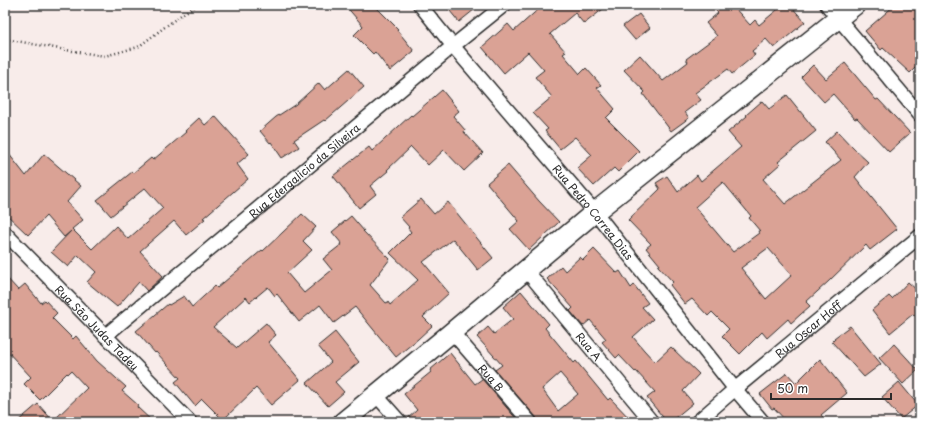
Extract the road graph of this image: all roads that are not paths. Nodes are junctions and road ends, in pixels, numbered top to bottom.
1 (420, 5) edge
2 (504, 5) edge
3 (855, 5) edge
4 (833, 12) edge
5 (453, 46) junction
6 (920, 114) edge
7 (595, 212) junction
8 (5, 233) edge
9 (920, 236) edge
10 (526, 270) junction
11 (452, 332) junction
12 (106, 336) junction
13 (735, 389) junction
14 (376, 394) junction
15 (190, 422) edge
16 (343, 422) edge
17 (400, 422) edge
18 (530, 422) edge
19 (652, 422) edge
20 (697, 422) edge
21 (763, 422) edge

1 - 5 street, Rua Pedro Correa Dias
2 - 5 street, Rua Edergalicio da Silveira
3 - 4 street
4 - 6 street
4 - 7 street
5 - 7 street, Rua Pedro Correa Dias
5 - 12 street, Rua Edergalicio da Silveira
7 - 10 street
7 - 13 street, Rua Pedro Correa Dias
8 - 12 street, Rua São Judas Tadeu
9 - 13 street, Rua Oscar Hoff
10 - 11 street
10 - 19 street, Rua A
11 - 14 street
11 - 18 street, Rua B
12 - 15 street, Rua São Judas Tadeu
13 - 20 street, Rua Oscar Hoff
13 - 21 street, Rua Pedro Correa Dias
14 - 16 street
14 - 17 street

